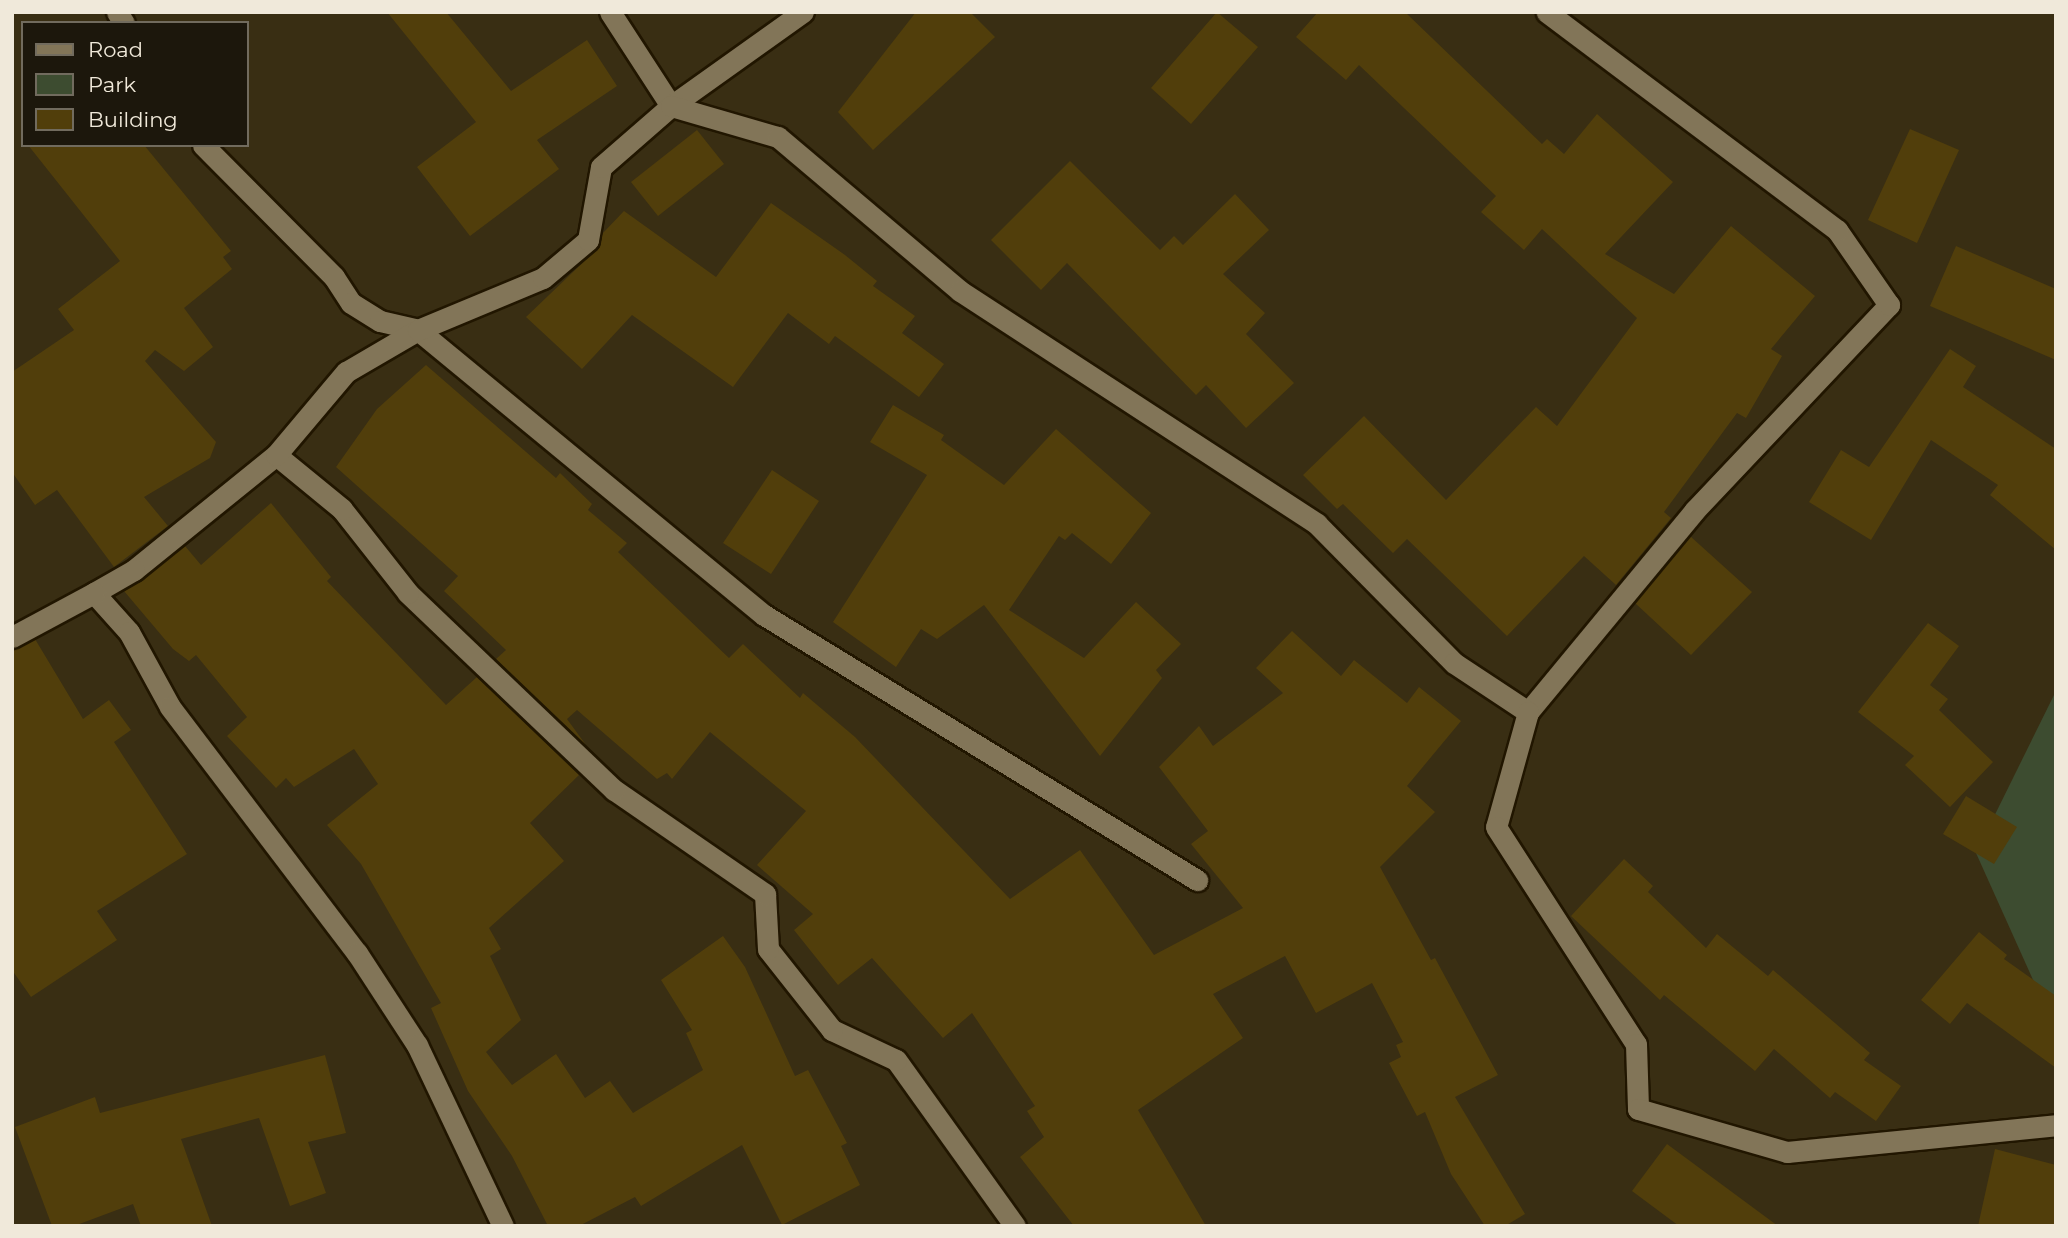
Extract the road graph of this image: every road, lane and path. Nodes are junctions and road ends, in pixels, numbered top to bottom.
1 (610, 12) edge
2 (803, 12) edge
3 (1547, 12) edge
4 (671, 106) junction
5 (204, 147) edge
6 (418, 330) junction
7 (276, 455) junction
8 (94, 593) junction
9 (12, 637) edge
10 (1528, 712) junction
11 (1196, 880) dead end
12 (2056, 1125) edge
13 (496, 1223) edge
14 (1015, 1226) edge

1 - 4 street
2 - 4 street
3 - 10 street
4 - 6 street
4 - 10 street
5 - 6 street
6 - 7 street
6 - 11 street
7 - 8 street
7 - 14 street
8 - 9 street
8 - 13 street
10 - 12 street

